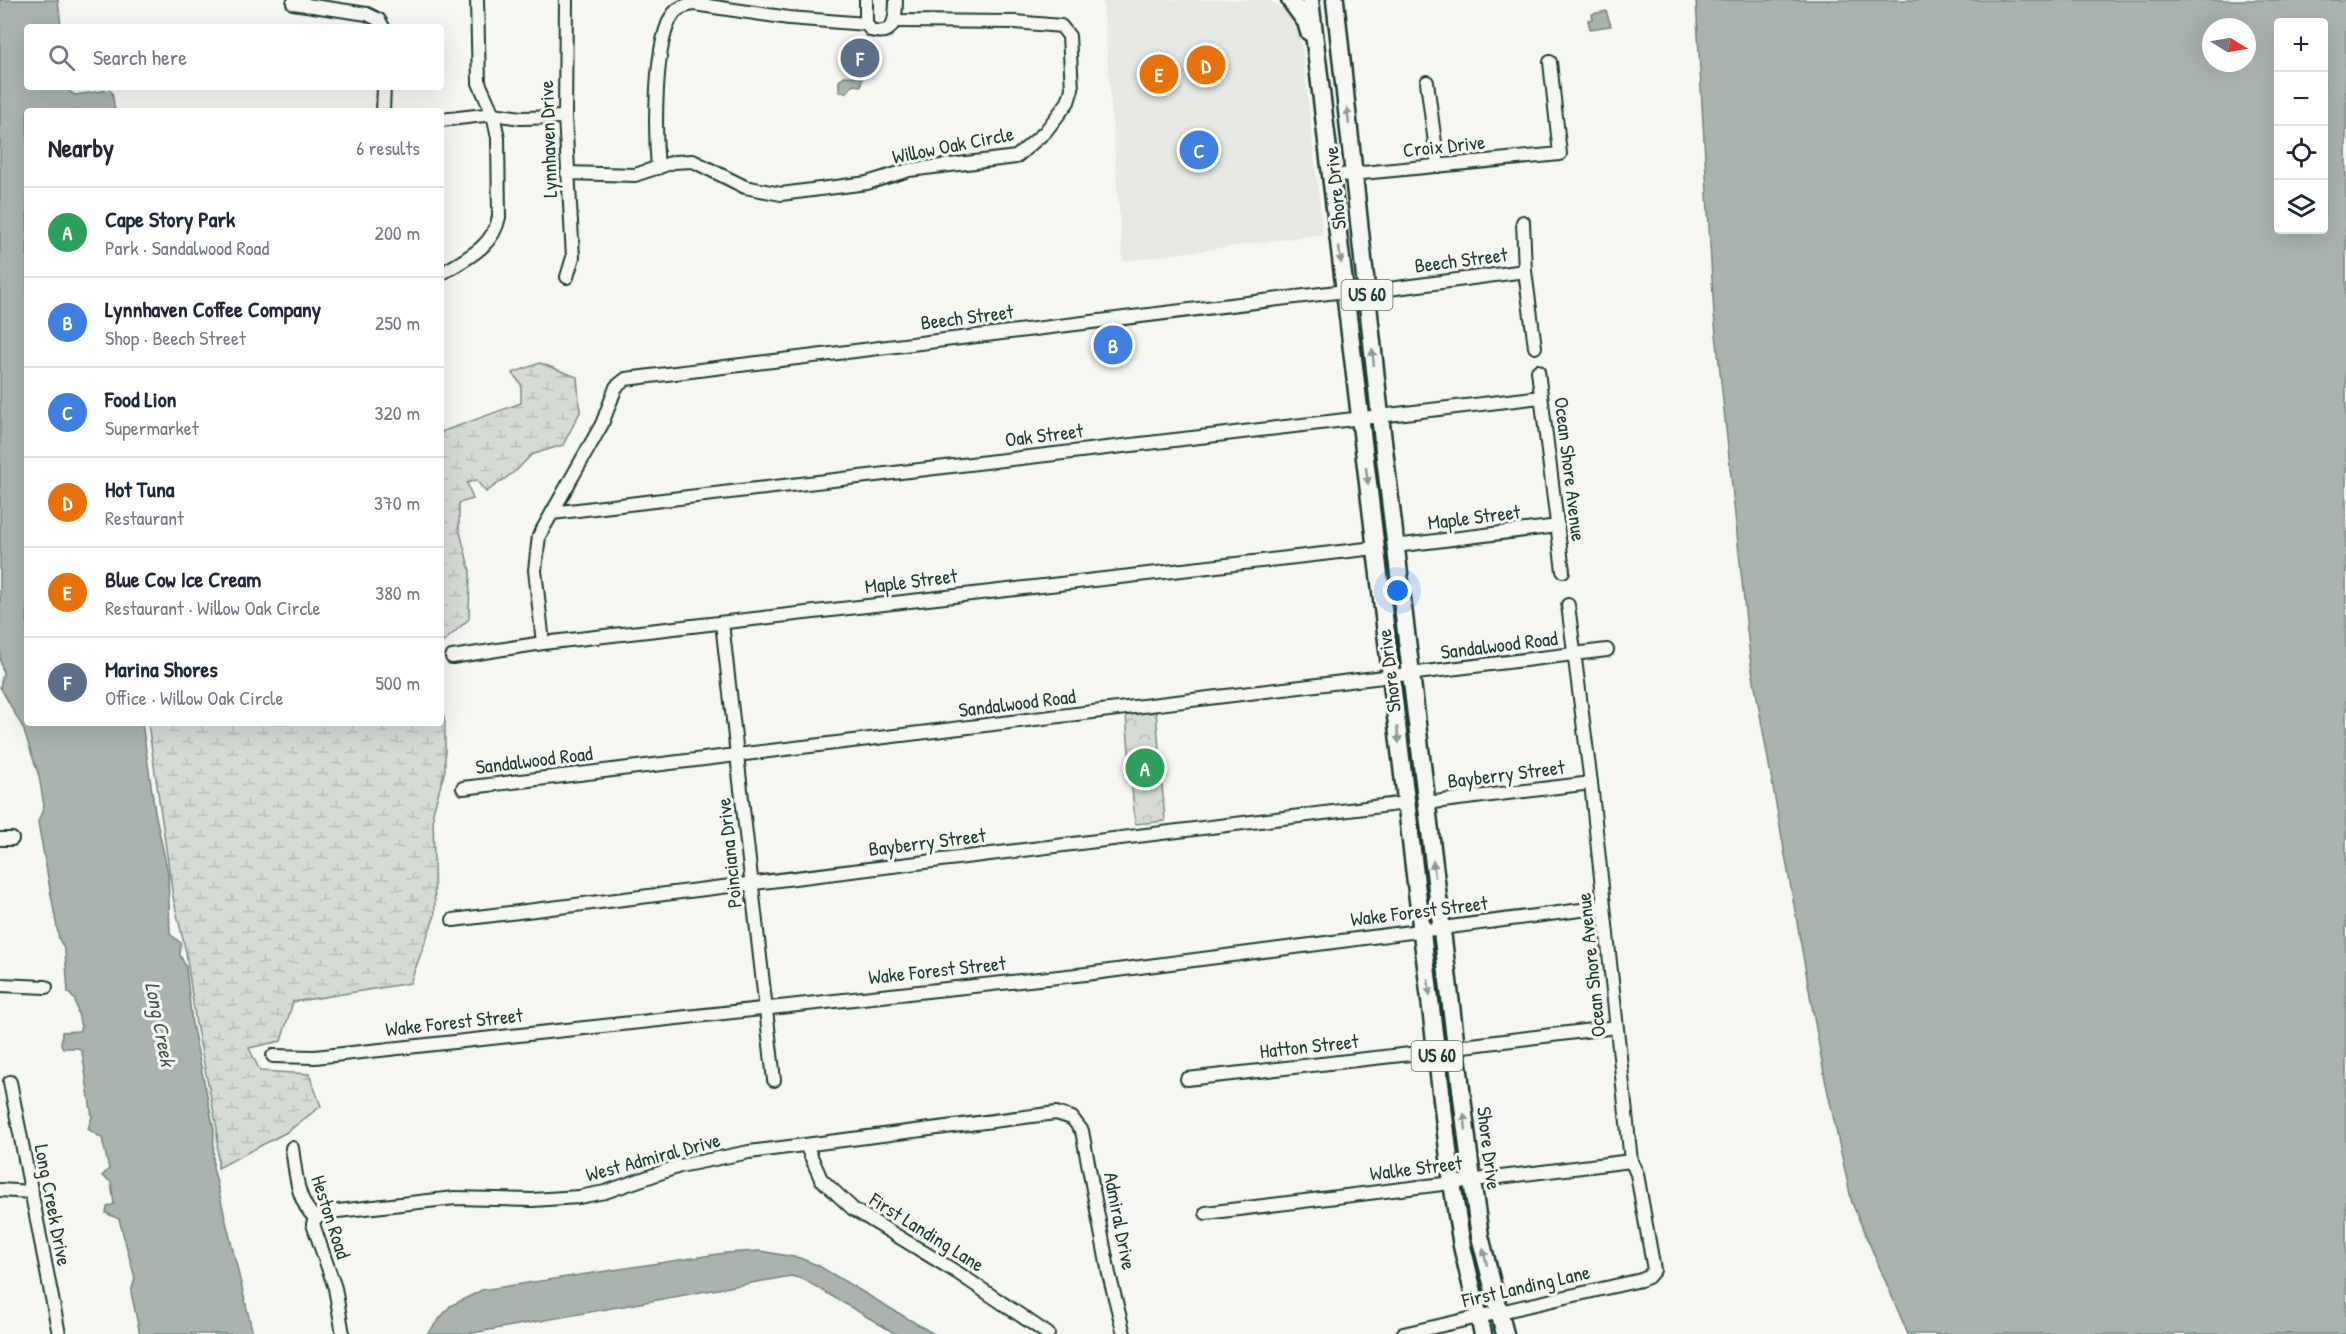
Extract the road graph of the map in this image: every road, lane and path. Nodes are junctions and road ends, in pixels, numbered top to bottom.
1 (477, 0) edge
2 (566, 0) edge
3 (866, 0) edge
4 (896, 0) edge
5 (1290, 0) edge
6 (1310, 0) edge
7 (1335, 0) edge
8 (293, 3) dead end
9 (896, 21) junction
10 (381, 24) edge
11 (866, 24) junction
12 (1317, 55) junction
13 (1550, 62) dead end
14 (1427, 82) dead end
15 (384, 90) edge
16 (383, 108) edge
17 (493, 114) junction
18 (565, 117) junction
19 (444, 120) edge
20 (1438, 166) junction
21 (658, 168) junction
22 (567, 173) junction
23 (1354, 174) junction
24 (1331, 176) junction
25 (1523, 222) dead end
26 (1525, 271) junction
27 (444, 272) edge
28 (567, 277) dead end
29 (1345, 291) junction
30 (1366, 291) junction
31 (1535, 347) dead end
32 (1538, 371) dead end
33 (1541, 397) junction
34 (1380, 416) junction
35 (1360, 418) junction
36 (552, 513) junction
37 (1557, 526) junction
38 (1395, 546) junction
39 (1375, 548) junction
40 (1563, 571) dead end
41 (1568, 605) dead end
42 (722, 622) junction
43 (543, 643) junction
44 (1607, 650) dead end
45 (1574, 655) junction
46 (452, 657) dead end
47 (1411, 675) junction
48 (1391, 677) junction
49 (738, 756) junction
50 (1591, 783) junction
51 (463, 788) dead end
52 (1406, 803) junction
53 (1426, 803) junction
54 (752, 884) junction
55 (1605, 907) junction
56 (453, 920) dead end
57 (1441, 927) junction
58 (1422, 929) junction
59 (0, 985) edge
60 (46, 987) dead end
61 (766, 1007) junction
62 (1616, 1027) junction
63 (1456, 1047) junction
64 (1437, 1051) junction
65 (273, 1056) dead end
66 (1186, 1079) dead end
67 (774, 1080) dead end
68 (10, 1083) dead end
69 (1072, 1118) joint
70 (806, 1144) junction
71 (292, 1148) dead end
72 (1631, 1161) junction
73 (1472, 1180) junction
74 (1452, 1183) junction
75 (0, 1190) edge
76 (32, 1192) junction
77 (1206, 1213) dead end
78 (315, 1218) junction
79 (1654, 1270) joint
80 (1498, 1312) junction
81 (1478, 1316) junction
82 (59, 1334) edge
83 (343, 1334) edge
84 (1048, 1334) edge
85 (1124, 1334) edge
86 (1402, 1334) edge
87 (1483, 1334) edge
88 (1505, 1334) edge

1 - 17 street
2 - 18 street, Lynnhaven Drive
3 - 11 street
4 - 9 street
5 - 12 highway
6 - 12 highway, Shore Drive / US 60
23 -> 7 highway, Shore Drive / US 60
8 - 10 street
9 - 11 street, Willow Oak Circle
9 - 21 street, Willow Oak Circle
11 - 21 street, Willow Oak Circle
12 - 24 highway, Shore Drive / US 60
13 - 20 street, Croix Drive
14 - 20 street
15 - 16 street
17 - 18 street
17 - 19 street
17 - 27 street
18 - 22 street, Lynnhaven Drive
20 - 23 street, Croix Drive
21 - 22 street, Willow Oak Circle
22 - 28 street, Lynnhaven Drive
23 - 24 street, Croix Drive
23 - 30 highway, Shore Drive / US 60
24 -> 29 highway, Shore Drive / US 60
25 - 26 street
26 - 30 street, Beech Street
26 - 31 street
29 - 35 highway, Shore Drive / US 60
29 - 36 street, Beech Street
34 -> 30 highway, Shore Drive / US 60
32 - 33 street, Ocean Shore Avenue
33 - 34 street, Oak Street
33 - 37 street, Ocean Shore Avenue
34 - 35 street, Oak Street
34 - 38 highway, Shore Drive / US 60
35 - 36 street, Oak Street
35 -> 39 highway, Shore Drive / US 60
36 - 43 street
37 - 38 street, Maple Street
37 - 40 street, Ocean Shore Avenue
38 - 47 highway, Shore Drive / US 60
39 - 42 street, Maple Street
39 - 48 highway, Shore Drive / US 60
41 - 45 street, Ocean Shore Avenue
42 - 43 street, Maple Street
42 - 49 street, Poinciana Drive
43 - 46 street, Maple Street
44 - 45 street
45 - 47 street, Sandalwood Road
45 - 50 street, Ocean Shore Avenue
47 - 48 street, Sandalwood Road
47 - 53 highway, Shore Drive / US 60
48 - 49 street, Sandalwood Road
48 -> 52 highway, Shore Drive / US 60
49 - 51 street, Sandalwood Road
49 - 54 street, Poinciana Drive
50 - 53 street, Bayberry Street
50 - 55 street, Ocean Shore Avenue
52 - 54 street, Bayberry Street
52 - 58 highway, Shore Drive / US 60
57 -> 53 highway, Shore Drive / US 60
54 - 56 street, Bayberry Street
54 - 61 street, Poinciana Drive
55 - 57 street, Wake Forest Street
55 - 62 street, Ocean Shore Avenue
57 - 58 street, Wake Forest Street
57 - 63 highway, Shore Drive / US 60
58 - 61 street, Wake Forest Street
58 -> 64 highway, Shore Drive / US 60
59 - 60 street
61 - 65 street, Wake Forest Street
61 - 67 street, Poinciana Drive
62 - 63 street
62 - 72 street, Ocean Shore Avenue
73 -> 63 highway, Shore Drive / US 60
64 - 66 street, Hatton Street
64 - 74 highway, Shore Drive / US 60
68 - 76 street, Long Creek Drive
69 - 70 street, West Admiral Drive
69 - 85 street, Admiral Drive
70 - 78 street, West Admiral Drive
70 - 84 street, First Landing Lane
71 - 78 street, Heston Road
72 - 73 street, Walke Street
72 - 79 street, Ocean Shore Avenue
73 - 74 street, Walke Street
80 -> 73 highway, Shore Drive / US 60
74 - 77 street, Walke Street
74 - 81 highway, Shore Drive / US 60
75 - 76 street
76 - 82 street, Long Creek Drive
78 - 83 street, Heston Road
79 - 80 street, First Landing Lane
80 - 81 street, First Landing Lane
80 - 88 highway, Shore Drive / US 60
81 - 86 street, First Landing Lane
81 - 87 highway, Shore Drive / US 60

